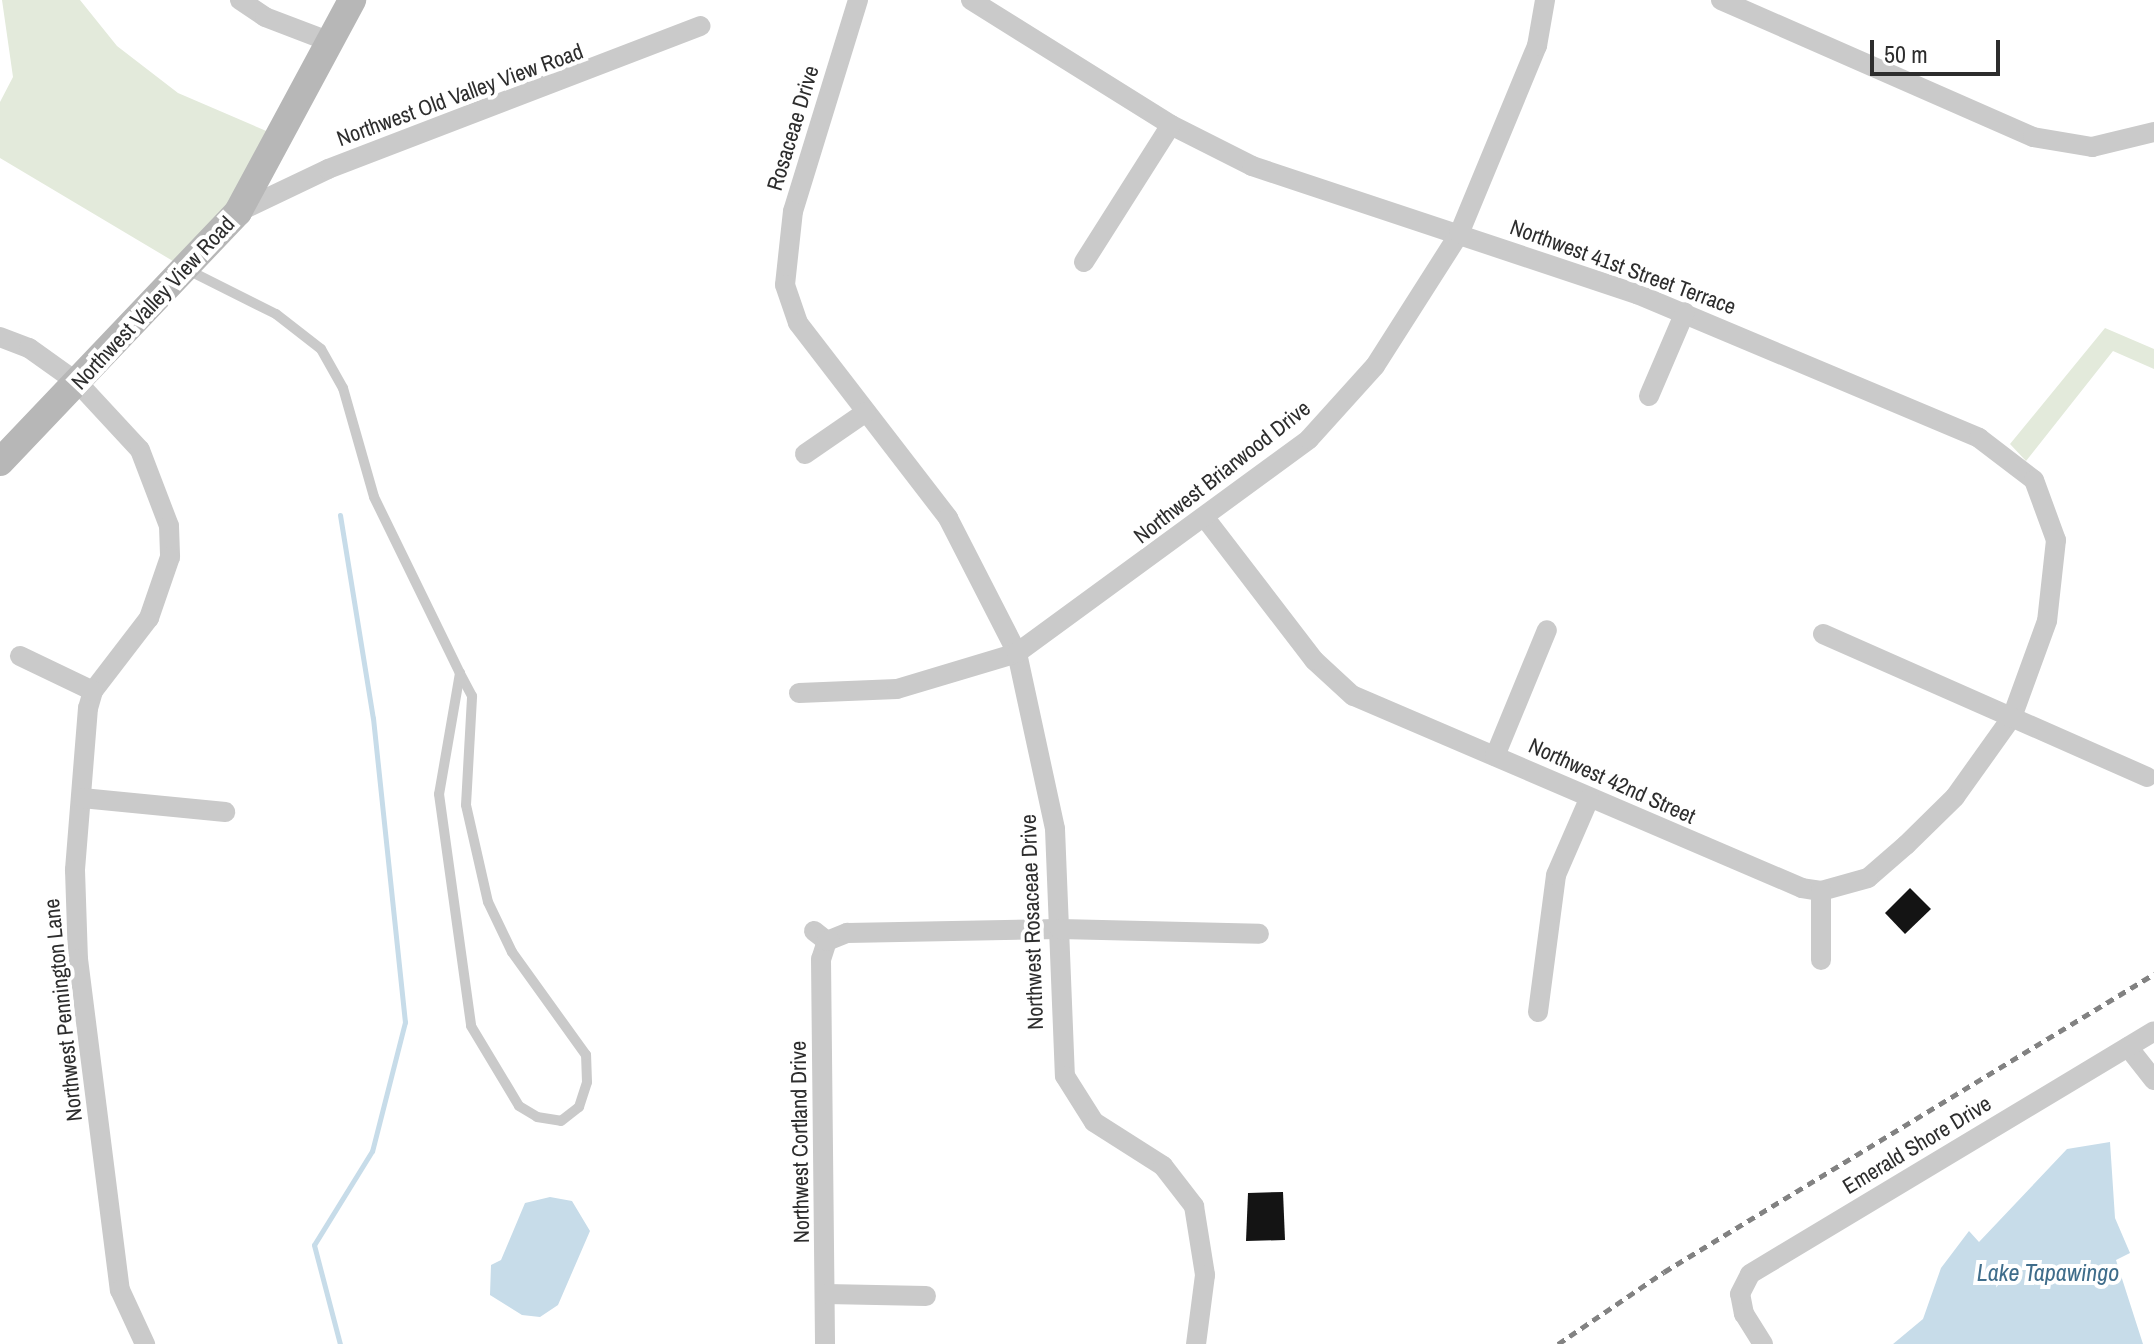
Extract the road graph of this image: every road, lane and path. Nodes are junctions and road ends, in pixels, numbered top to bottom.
1 (240, 0) edge
2 (352, 0) edge
3 (858, 0) edge
4 (971, 0) edge
5 (1545, 0) edge
6 (1721, 0) edge
7 (700, 26) dead end
8 (328, 41) junction
9 (1171, 125) junction
10 (2154, 132) edge
11 (238, 212) junction
12 (1459, 234) junction
13 (1084, 262) dead end
14 (188, 270) junction
15 (784, 272) joint
16 (1685, 312) junction
17 (0, 337) edge
18 (78, 383) junction
19 (1649, 396) dead end
20 (866, 412) junction
21 (805, 454) dead end
22 (0, 462) edge
23 (1206, 519) junction
24 (1547, 630) dead end
25 (1823, 634) dead end
26 (1017, 653) junction
27 (20, 656) dead end
28 (460, 673) junction
29 (93, 691) junction
30 (799, 693) dead end
31 (2012, 717) junction
32 (1495, 756) junction
33 (2147, 777) dead end
34 (82, 798) junction
35 (1589, 799) junction
36 (225, 812) dead end
37 (1821, 891) junction
38 (1060, 929) junction
39 (1259, 934) dead end
40 (1821, 960) dead end
41 (1538, 1012) dead end
42 (2154, 1031) edge
43 (2128, 1047) junction
44 (2154, 1080) edge
45 (826, 1294) junction
46 (926, 1296) dead end
47 (145, 1344) edge
48 (825, 1344) edge
49 (1196, 1344) edge
50 (1763, 1344) edge

1 - 8 street
2 - 8 street, Northwest Valley View Road
3 - 15 street, Rosaceae Drive
4 - 9 street, Northwest 41st Street Terrace
5 - 12 street, Northwest Briarwood Drive
6 - 10 street
7 - 11 street, Northwest Old Valley View Road
8 - 11 street, Northwest Valley View Road
9 - 12 street, Northwest 41st Street Terrace
9 - 13 street
11 - 14 street, Northwest Valley View Road
12 - 16 street, Northwest 41st Street Terrace
12 - 23 street, Northwest Briarwood Drive
14 - 18 street, Northwest Valley View Road
14 - 28 lane
15 - 20 street, Northwest Rosaceae Drive
16 - 19 street
16 - 31 street, Northwest 41st Street Terrace
17 - 18 street
18 - 22 street, Northwest Valley View Road
18 - 29 street
20 - 21 street
20 - 26 street, Northwest Rosaceae Drive
23 - 26 street, Northwest Briarwood Drive
23 - 32 street, Northwest 42nd Street
24 - 32 street
25 - 31 street
26 - 30 street, Northwest Briarwood Drive
26 - 38 street, Northwest Rosaceae Drive
27 - 29 street
28 - 28 lane
29 - 34 street, Northwest Pennington Lane
31 - 33 street
31 - 37 street
32 - 35 street, Northwest 42nd Street
34 - 36 street
34 - 47 street, Northwest Pennington Lane
35 - 37 street, Northwest 42nd Street
35 - 41 street
37 - 40 street
38 - 39 street, Northwest Cortland Drive
38 - 45 street, Northwest Cortland Drive
38 - 49 street, Northwest Rosaceae Drive
42 - 43 street, Emerald Shore Drive
43 - 44 street
43 - 50 street, Emerald Shore Drive
45 - 46 street
45 - 48 street, Northwest Cortland Drive

